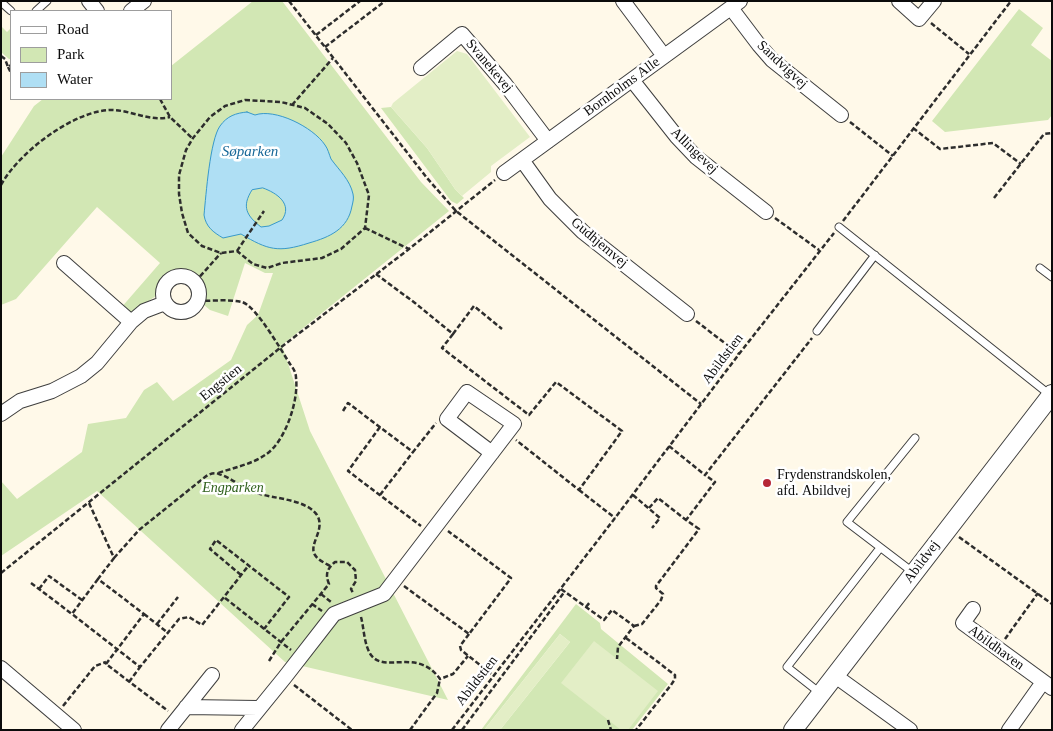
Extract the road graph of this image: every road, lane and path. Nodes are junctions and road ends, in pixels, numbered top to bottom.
1 (47, 1) edge
2 (144, 1) edge
3 (289, 1) edge
4 (360, 1) edge
5 (385, 1) edge
6 (622, 1) edge
7 (899, 1) edge
8 (934, 1) edge
9 (1011, 1) edge
10 (735, 4) edge
11 (37, 10) edge
12 (132, 10) edge
13 (922, 16) junction
14 (316, 35) junction
15 (325, 47) junction
16 (970, 54) junction
17 (1, 56) edge
18 (664, 56) junction
19 (333, 58) junction
20 (10, 66) edge
21 (421, 68) dead end
22 (632, 80) junction
23 (161, 100) edge
24 (292, 105) junction
25 (840, 114) joint
26 (170, 117) junction
27 (913, 128) junction
28 (1052, 133) edge
29 (192, 138) junction
30 (548, 141) junction
31 (893, 156) junction
32 (522, 160) junction
33 (1021, 164) junction
34 (504, 173) joint
35 (1, 185) edge
36 (994, 198) dead end
37 (264, 211) dead end
38 (456, 211) junction
39 (766, 212) joint
40 (839, 227) junction
41 (365, 228) junction
42 (409, 249) junction
43 (819, 250) junction
44 (237, 251) junction
45 (221, 253) junction
46 (875, 255) junction
47 (64, 263) dead end
48 (1040, 268) dead end
49 (376, 274) junction
50 (1052, 277) edge
51 (195, 282) junction
52 (198, 301) junction
53 (165, 303) junction
54 (687, 314) joint
55 (131, 322) junction
56 (502, 329) dead end
57 (817, 331) joint
58 (453, 334) junction
59 (280, 348) junction
60 (739, 354) junction
61 (1051, 394) edge
62 (701, 404) junction
63 (343, 411) dead end
64 (1, 414) edge
65 (447, 418) junction
66 (380, 427) junction
67 (507, 433) junction
68 (915, 438) dead end
69 (669, 446) junction
70 (414, 452) junction
71 (492, 453) junction
72 (218, 473) junction
73 (705, 475) junction
74 (580, 490) junction
75 (380, 495) junction
76 (632, 495) junction
77 (89, 504) junction
78 (648, 508) junction
79 (615, 518) junction
80 (686, 520) junction
81 (434, 528) junction
82 (652, 528) dead end
83 (948, 529) junction
84 (880, 548) junction
85 (114, 558) junction
86 (249, 565) junction
87 (330, 566) junction
88 (1, 573) edge
89 (914, 573) junction
90 (241, 575) junction
91 (98, 579) junction
92 (395, 580) junction
93 (31, 583) dead end
94 (561, 588) junction
95 (39, 589) junction
96 (565, 591) junction
97 (1038, 594) junction
98 (178, 597) dead end
99 (224, 598) junction
100 (82, 600) junction
101 (590, 602) dead end
102 (358, 603) junction
103 (1052, 604) edge
104 (586, 607) junction
105 (973, 609) dead end
106 (72, 614) junction
107 (144, 614) junction
108 (157, 624) junction
109 (634, 626) junction
110 (264, 629) junction
111 (168, 633) junction
112 (469, 634) junction
113 (626, 638) junction
114 (281, 642) junction
115 (998, 649) junction
116 (117, 650) junction
117 (468, 656) junction
118 (300, 657) junction
119 (617, 659) dead end
120 (269, 661) dead end
121 (107, 662) junction
122 (1, 668) edge
123 (140, 668) junction
124 (212, 675) dead end
125 (834, 675) junction
126 (494, 676) junction
127 (285, 678) junction
128 (440, 679) junction
129 (129, 682) junction
130 (1048, 685) edge
131 (821, 693) junction
132 (258, 708) junction
133 (182, 712) junction
134 (56, 714) junction
135 (608, 720) dead end
136 (74, 730) edge
137 (168, 730) edge
138 (242, 730) edge
139 (352, 730) edge
140 (410, 730) edge
141 (452, 730) edge
142 (462, 730) edge
143 (611, 730) edge
144 (636, 730) edge
145 (792, 730) edge
146 (910, 730) edge
147 (1009, 730) edge

1 - 11 lane
2 - 12 street
3 - 14 path
4 - 14 path
5 - 15 path
6 - 18 street
7 - 13 street
8 - 13 street
9 - 16 path, Abildstien
10 - 18 street, Bornholms Alle
10 - 25 street, Sandvigvej
13 - 16 path
14 - 15 path
15 - 19 path
16 - 27 path, Abildstien
17 - 20 path
18 - 22 street, Bornholms Alle
19 - 24 path
19 - 38 path
21 - 30 street, Svanekevej
22 - 30 street, Bornholms Alle
22 - 39 street, Allingevej
23 - 26 path
24 - 29 path
24 - 41 path
25 - 31 path
26 - 29 path
26 - 35 path
27 - 31 path, Abildstien
27 - 33 path
28 - 33 path
29 - 45 path
30 - 32 street, Bornholms Alle
31 - 40 path, Abildstien
32 - 34 street, Bornholms Alle
32 - 54 street, Gudhjemvej
33 - 36 path
34 - 38 path, Engstien
37 - 44 path
38 - 42 path, Engstien
38 - 62 path
39 - 43 path
40 - 43 path, Abildstien
40 - 46 lane
41 - 42 path
41 - 44 path
42 - 49 path, Engstien
43 - 60 path, Abildstien
44 - 45 path
45 - 51 path
46 - 57 lane
46 - 61 lane
47 - 55 street
48 - 50 lane
49 - 58 path
49 - 59 path, Engstien
51 - 52 street
51 - 53 street
52 - 53 street
52 - 59 path
53 - 55 street
54 - 60 path
55 - 64 street
56 - 58 path
57 - 73 path
58 - 74 path
59 - 72 path
59 - 77 path, Engstien
60 - 62 path, Abildstien
61 - 83 street, Abildvej
62 - 69 path, Abildstien
63 - 66 path
65 - 67 street
65 - 70 path
65 - 71 street
66 - 70 path
66 - 75 path
67 - 71 street
67 - 74 path
68 - 84 lane
69 - 73 path
69 - 76 path, Abildstien
70 - 75 path
71 - 81 street
72 - 85 path
72 - 87 path
73 - 80 path
74 - 79 path
75 - 81 path
76 - 78 path
76 - 79 path, Abildstien
77 - 85 path
77 - 88 path, Engstien
78 - 80 path
78 - 82 path
79 - 94 path, Abildstien
80 - 109 path
81 - 92 street
81 - 112 path
83 - 89 street, Abildvej
83 - 97 path
84 - 89 lane
84 - 131 lane
85 - 91 path
86 - 90 path
86 - 90 path
86 - 110 path
87 - 102 path
87 - 114 path
89 - 125 street, Abildvej
90 - 99 path
91 - 100 path
91 - 107 path
92 - 102 street
92 - 112 path
93 - 95 path
94 - 96 path
94 - 126 path, Abildstien
95 - 100 path
95 - 106 path
96 - 104 path
96 - 142 path, Abildstien
97 - 103 path
97 - 115 path
98 - 108 path
99 - 110 path
99 - 111 path
100 - 106 path
101 - 104 path
102 - 118 street
102 - 128 path
104 - 109 path
105 - 115 street, Abildhaven
106 - 116 path
107 - 108 path
107 - 116 path
108 - 111 path
109 - 113 path
110 - 114 path
111 - 123 path
112 - 117 path
113 - 119 path
113 - 144 path
114 - 118 path
114 - 120 path
115 - 130 street, Abildhaven
116 - 121 path
116 - 123 path
117 - 126 path
117 - 128 path
118 - 127 street
121 - 129 path
121 - 134 path
122 - 134 street
123 - 129 path
124 - 133 street
125 - 131 street, Abildvej
125 - 146 street
126 - 141 path, Abildstien
127 - 132 street
127 - 139 path
128 - 140 path
129 - 133 path
130 - 147 street, Abildhaven
131 - 145 street, Abildvej
132 - 133 street
132 - 138 street
133 - 137 street
134 - 136 street
135 - 143 path

